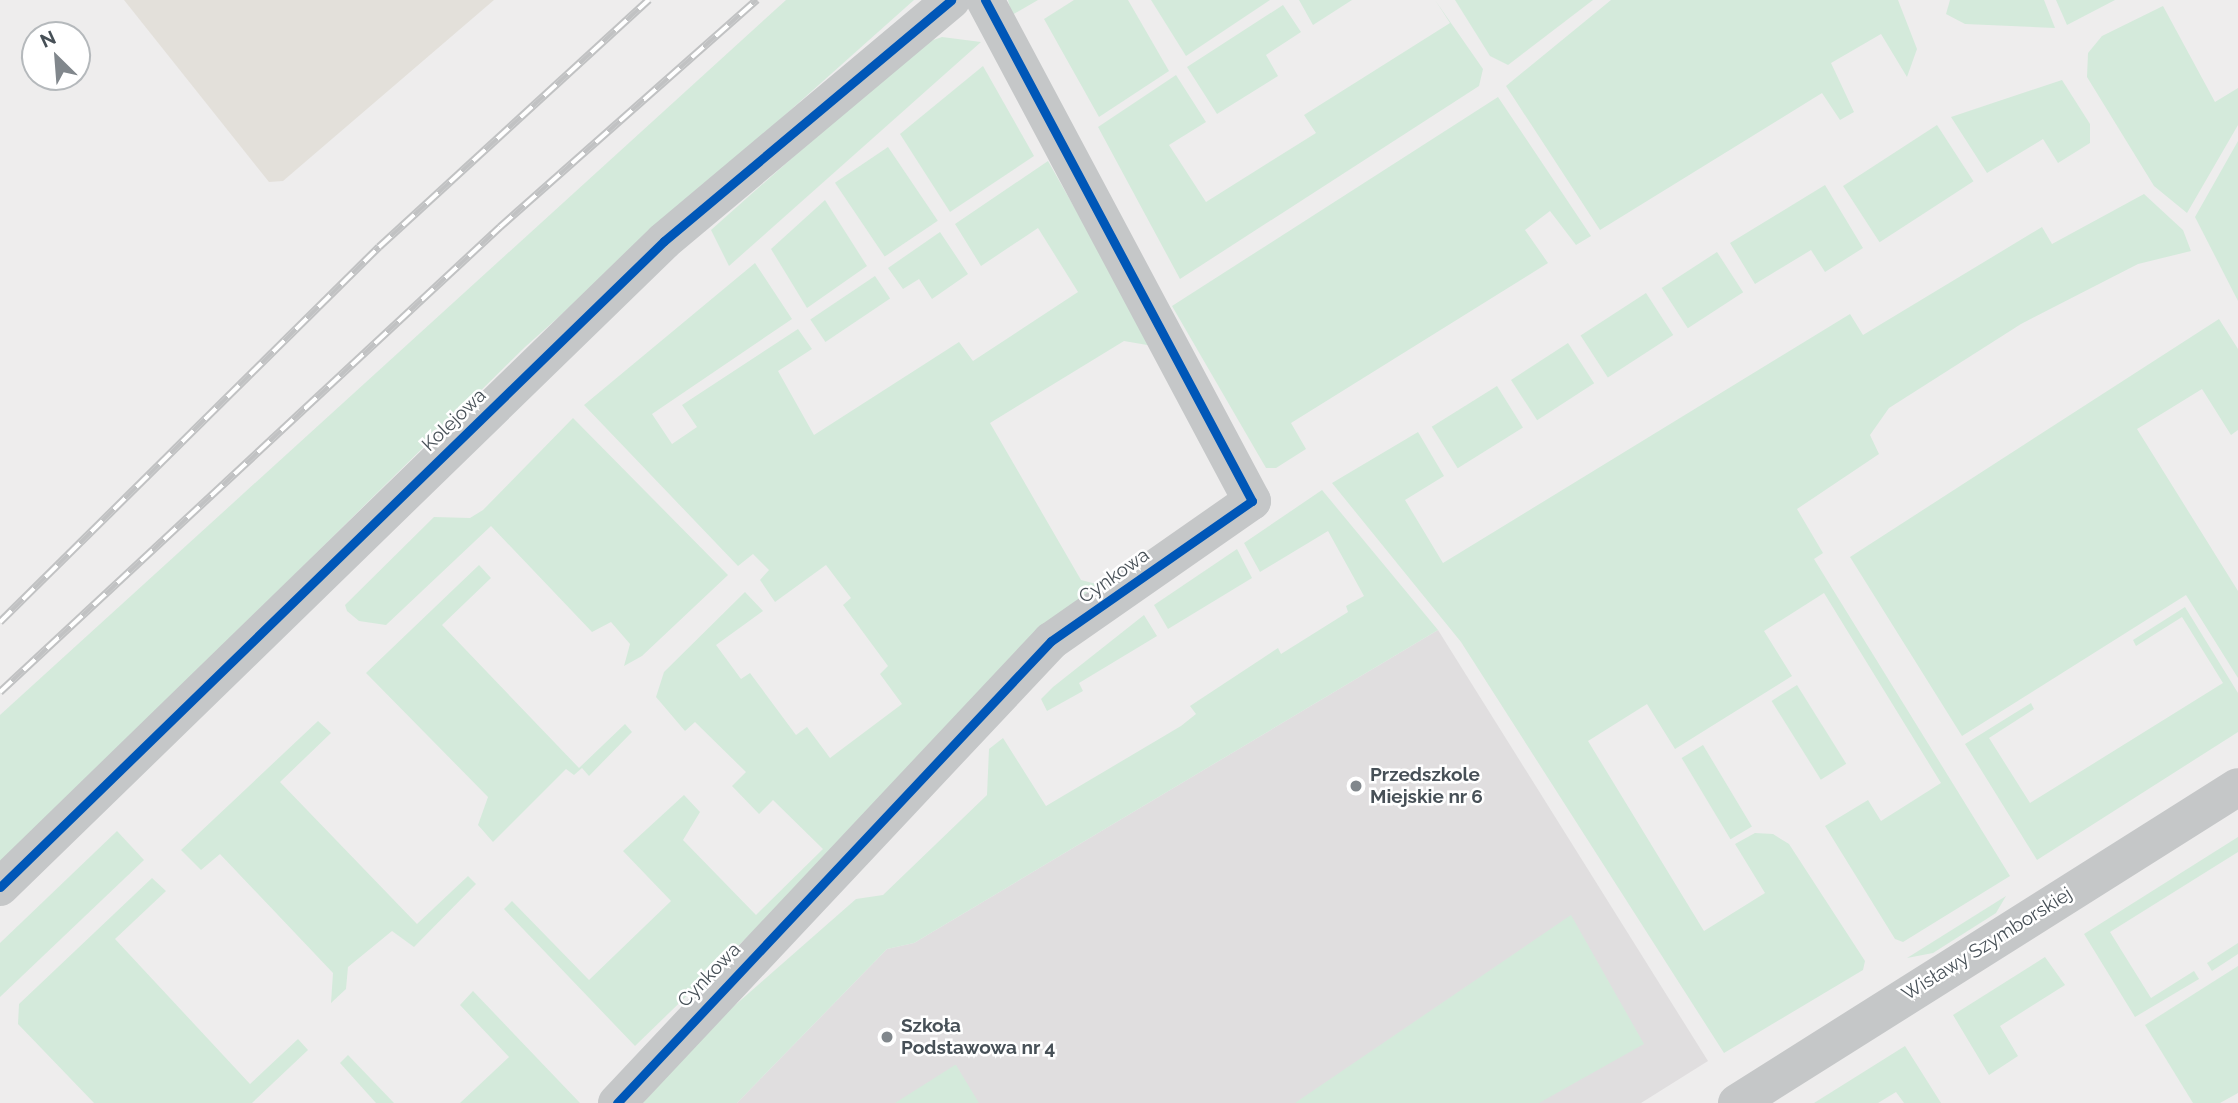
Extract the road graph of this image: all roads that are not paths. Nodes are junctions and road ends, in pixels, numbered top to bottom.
1 (951, 0) edge
2 (985, 0) edge
3 (2238, 788) edge
4 (0, 887) edge
5 (617, 1103) edge
6 (1737, 1103) edge

1 - 4 street, Kolejowa
2 - 5 street, Cynkowa
3 - 6 street, Wisławy Szymborskiej

